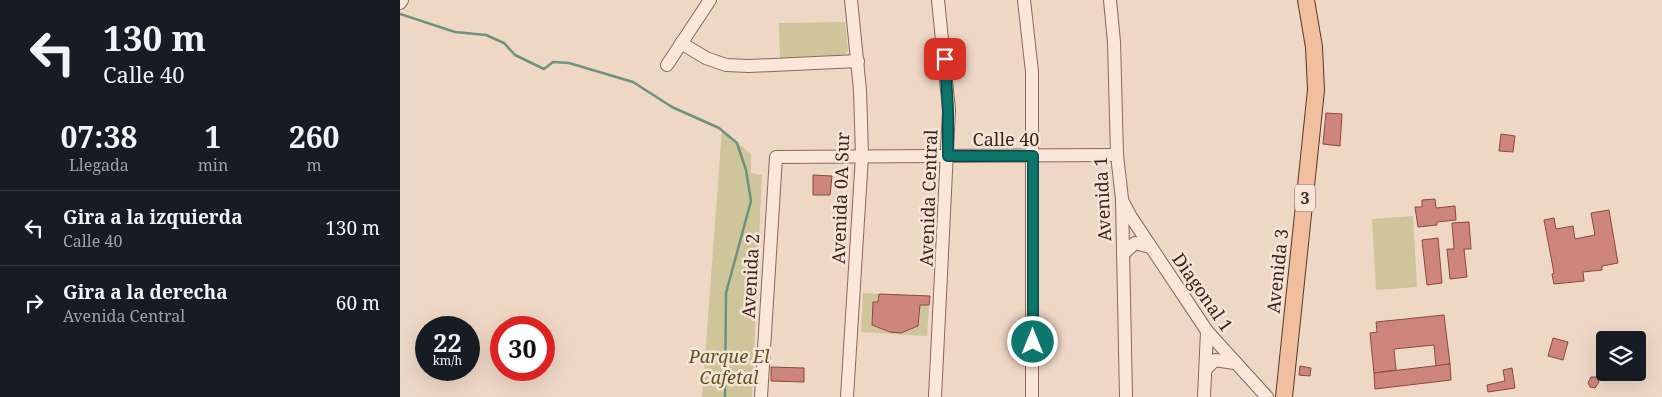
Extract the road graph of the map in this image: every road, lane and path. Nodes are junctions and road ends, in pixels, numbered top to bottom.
1 (710, 0) edge
2 (851, 0) edge
3 (938, 0) edge
4 (1024, 0) edge
5 (1110, 0) edge
6 (1306, 0) edge
7 (681, 42) junction
8 (858, 61) junction
9 (668, 65) dead end
10 (1117, 155) junction
11 (862, 156) junction
12 (948, 156) junction
13 (1033, 156) junction
14 (776, 157) joint
15 (1122, 199) junction
16 (1150, 247) junction
17 (1123, 254) junction
18 (1207, 332) junction
19 (1234, 363) junction
20 (1206, 369) junction
21 (760, 397) edge
22 (847, 397) edge
23 (935, 397) edge
24 (1032, 397) edge
25 (1126, 397) edge
26 (1204, 397) edge
27 (1266, 397) edge
28 (1284, 397) edge

1 - 7 street
2 - 8 street, Avenida 0A Sur
3 - 12 street, Avenida Central
4 - 13 street
5 - 10 street, Avenida 1
6 - 28 main road, Avenida 3 / 3
7 - 8 street
7 - 9 street
8 - 11 street, Avenida 0A Sur
10 - 13 street, Calle 40
10 - 15 street, Avenida 1
11 - 12 street, Calle 40
11 - 14 street, Calle 40
11 - 22 street, Avenida 0A Sur
12 - 13 street, Calle 40
12 - 23 street, Avenida Central
13 - 24 street
14 - 21 street, Avenida 2
15 - 16 street, Diagonal 1
15 - 17 street, Avenida 1
16 - 17 street
16 - 18 street, Diagonal 1
17 - 25 street, Avenida 1
18 - 19 street, Diagonal 1
18 - 20 street
19 - 20 street
19 - 27 street, Diagonal 1
20 - 26 street

